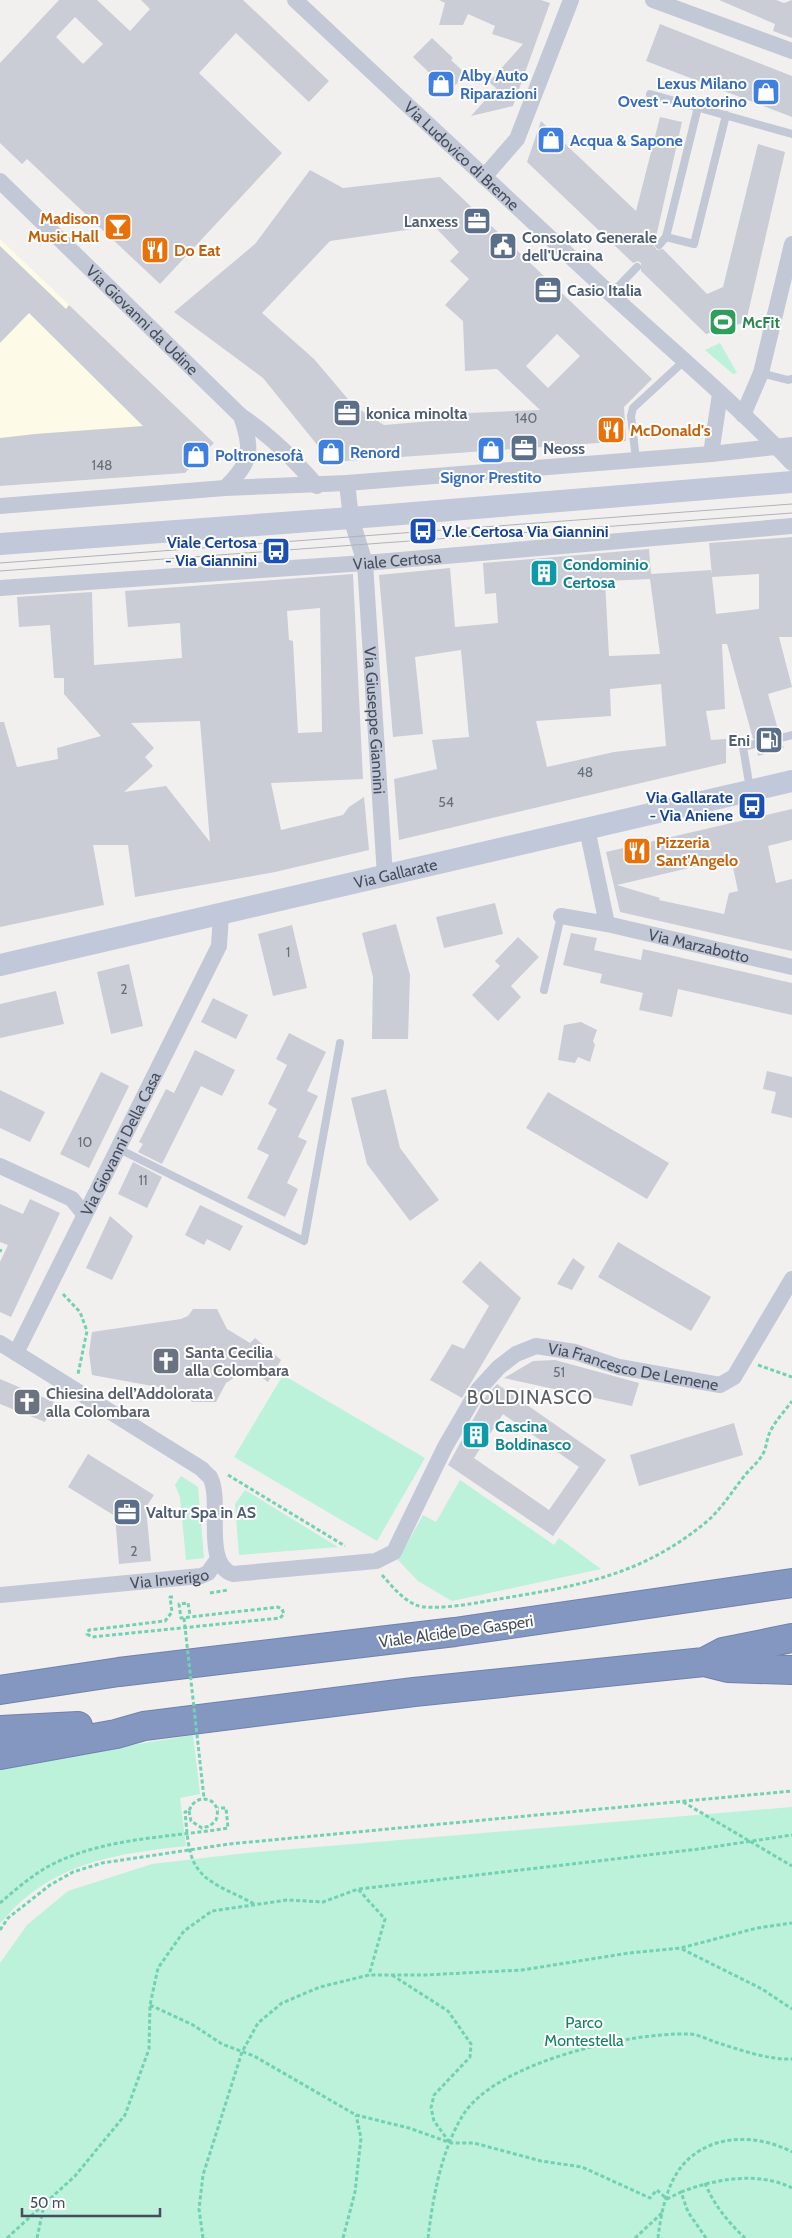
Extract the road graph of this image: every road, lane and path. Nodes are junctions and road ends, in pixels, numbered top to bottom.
1 (296, 0) edge
2 (571, 0) edge
3 (654, 0) edge
4 (792, 51) edge
5 (650, 94) dead end
6 (698, 108) junction
7 (726, 115) junction
8 (792, 134) edge
9 (484, 177) junction
10 (0, 182) edge
11 (666, 237) junction
12 (792, 244) edge
13 (659, 245) dead end
14 (637, 267) dead end
15 (611, 294) junction
16 (684, 361) junction
17 (761, 373) junction
18 (792, 379) edge
19 (720, 394) junction
20 (743, 415) junction
21 (241, 416) junction
22 (784, 446) edge
23 (711, 454) junction
24 (636, 460) junction
25 (792, 463) edge
26 (792, 482) edge
27 (347, 484) junction
28 (317, 486) junction
29 (225, 488) junction
30 (0, 506) edge
31 (350, 518) junction
32 (792, 526) edge
33 (0, 544) edge
34 (365, 563) junction
35 (0, 588) edge
36 (792, 735) edge
37 (780, 738) dead end
38 (755, 744) dead end
39 (792, 782) edge
40 (750, 791) junction
41 (587, 829) junction
42 (385, 876) junction
43 (221, 914) junction
44 (561, 916) joint
45 (607, 924) junction
46 (0, 964) edge
47 (792, 967) edge
48 (544, 990) dead end
49 (340, 1043) dead end
50 (117, 1148) junction
51 (0, 1166) edge
52 (84, 1214) junction
53 (792, 1279) edge
54 (63, 1293) dead end
55 (0, 1343) edge
56 (16, 1353) junction
57 (755, 1365) dead end
58 (792, 1377) edge
59 (73, 1388) junction
60 (792, 1401) edge
61 (228, 1474) dead end
62 (351, 1556) junction
63 (218, 1559) junction
64 (380, 1573) dead end
65 (792, 1584) edge
66 (0, 1595) edge
67 (792, 1596) edge
68 (170, 1597) dead end
69 (661, 1602) junction
70 (190, 1615) dead end
71 (184, 1618) junction
72 (792, 1638) edge
73 (704, 1662) junction
74 (792, 1670) edge
75 (119, 1672) junction
76 (0, 1675) edge
77 (0, 1690) edge
78 (144, 1726) junction
79 (0, 1730) edge
80 (0, 1754) edge
81 (792, 1792) edge
82 (204, 1798) junction
83 (682, 1802) junction
84 (218, 1808) junction
85 (189, 1811) junction
86 (188, 1835) junction
87 (792, 1835) edge
88 (747, 1841) junction
89 (190, 1850) junction
90 (792, 1866) edge
91 (358, 1889) junction
92 (0, 1903) edge
93 (255, 1904) junction
94 (792, 1923) edge
95 (0, 1930) edge
96 (681, 1948) junction
97 (369, 1975) junction
98 (392, 1975) junction
99 (150, 2005) junction
100 (792, 2009) edge
101 (242, 2052) junction
102 (792, 2059) edge
103 (356, 2114) junction
104 (451, 2143) junction
105 (792, 2152) edge
106 (704, 2183) junction
107 (792, 2188) edge
108 (681, 2192) junction
109 (667, 2199) junction
110 (44, 2204) junction
111 (662, 2213) junction
112 (7, 2238) edge
113 (37, 2238) edge
114 (203, 2238) edge
115 (342, 2238) edge
116 (428, 2238) edge
117 (635, 2238) edge
118 (658, 2238) edge
119 (706, 2238) edge
120 (745, 2238) edge

1 - 9 street, Via Ludovico di Breme
2 - 9 street
3 - 4 street
5 - 6 lane
6 - 7 lane
6 - 11 lane
7 - 8 lane
7 - 11 lane
9 - 15 street, Via Ludovico di Breme
10 - 21 street, Via Giovanni da Udine
11 - 13 lane
12 - 17 street
14 - 15 lane
15 - 16 street, Via Ludovico di Breme
16 - 19 street, Via Ludovico di Breme
16 - 24 lane
17 - 18 lane
17 - 20 street
19 - 20 street, Via Ludovico di Breme
19 - 23 street
20 - 22 street, Via Ludovico di Breme
21 - 28 street, Via Giovanni da Udine
21 - 29 street, Via Giovanni da Udine
22 - 23 street
22 - 25 street
23 - 24 street
24 - 27 street
26 - 31 street
27 - 28 street
27 - 31 street, Via Giuseppe Giannini
28 - 29 street
29 - 30 street
31 - 33 street
31 - 34 street, Via Giuseppe Giannini
32 - 34 street, Viale Certosa
34 - 35 street, Viale Certosa
34 - 42 street, Via Giuseppe Giannini
36 - 37 lane
38 - 40 lane
39 - 40 street, Via Gallarate
40 - 41 street, Via Gallarate
41 - 42 street, Via Gallarate
41 - 45 street
42 - 43 street, Via Gallarate
43 - 46 street, Via Gallarate
43 - 50 street, Via Giovanni Della Casa
44 - 45 street, Via Marzabotto
44 - 48 lane
45 - 47 street, Via Marzabotto
49 - 50 lane
50 - 52 street, Via Giovanni Della Casa
51 - 52 street
52 - 56 street, Via Giovanni Della Casa
53 - 62 street, Via Francesco De Lemene
54 - 59 path
55 - 56 street
56 - 59 street
57 - 58 path
59 - 63 street
60 - 64 path
61 - 62 path
62 - 63 street, Via Inverigo
63 - 66 street, Via Inverigo
65 - 69 highway, Viale Alcide De Gasperi
67 - 69 highway
68 - 71 path
69 - 75 highway, Viale Alcide De Gasperi
70 - 71 path
71 - 82 path, bridge
72 - 73 highway
73 - 74 highway
73 - 78 highway
75 - 76 highway
75 - 77 highway
78 - 79 highway
78 - 80 highway
81 - 83 path
82 - 84 path
82 - 85 path
83 - 88 path
83 - 89 path
84 - 85 path
84 - 86 path
85 - 86 path
86 - 89 path
86 - 92 path
87 - 88 path
88 - 90 path
88 - 91 path
89 - 93 path
89 - 95 path
91 - 93 path
91 - 97 path
93 - 99 path
94 - 96 path
96 - 98 path
96 - 100 path
97 - 98 path
97 - 101 path
98 - 104 path
99 - 101 path
99 - 110 path
101 - 103 path
101 - 114 path
102 - 104 path
103 - 104 path
103 - 115 path
104 - 109 path
104 - 116 path
105 - 109 path
106 - 107 path
106 - 108 path
106 - 120 path
108 - 109 path
108 - 119 path
109 - 111 path
110 - 112 path
110 - 113 path
111 - 117 path
111 - 118 path

